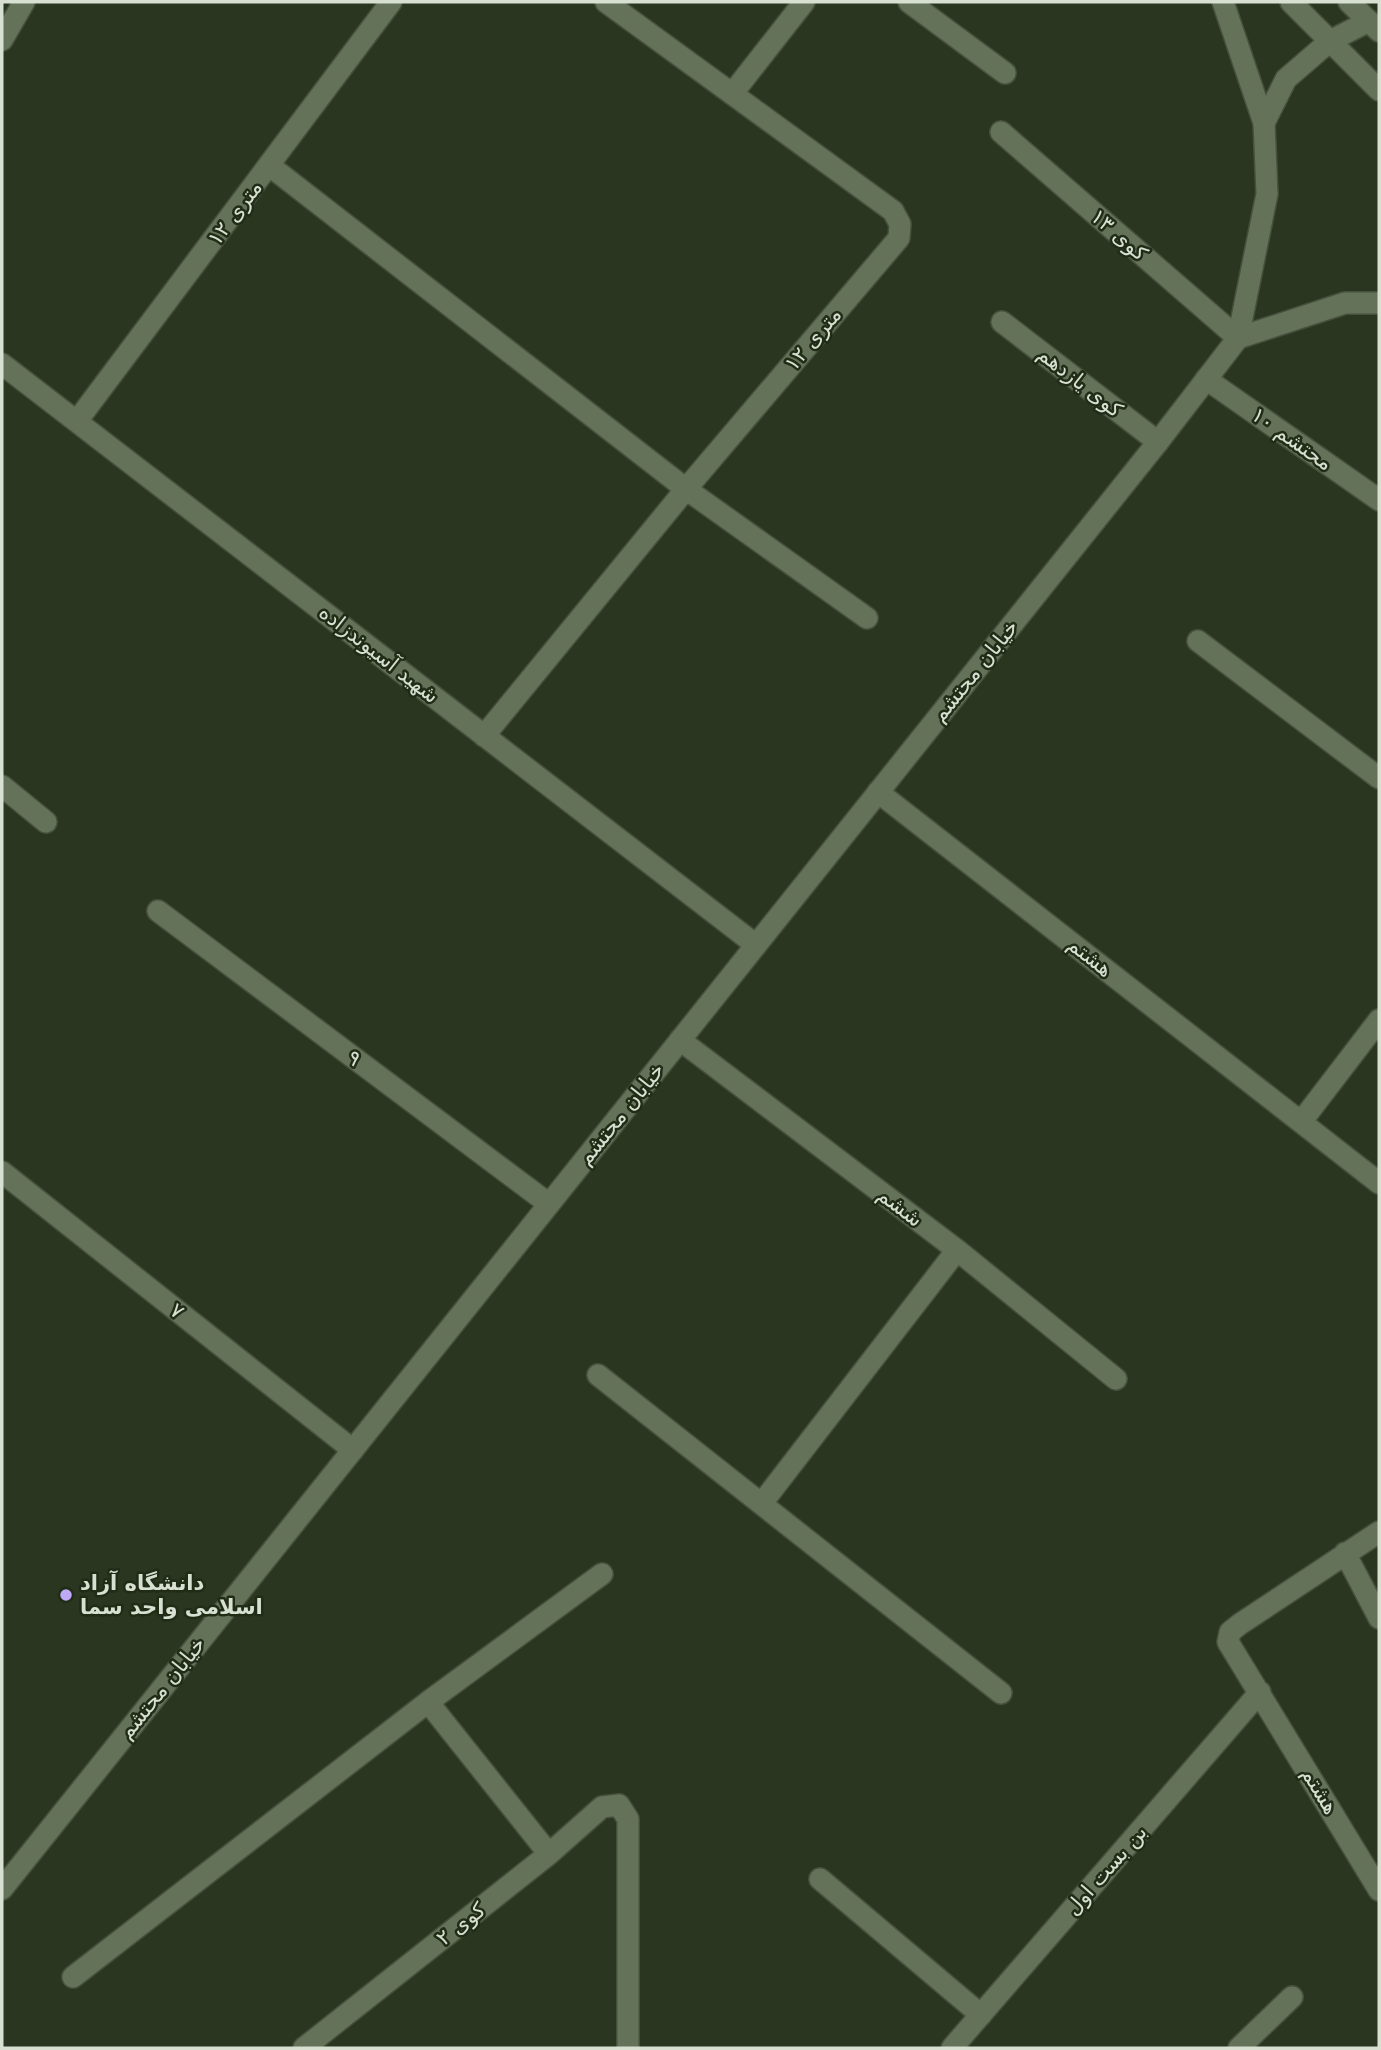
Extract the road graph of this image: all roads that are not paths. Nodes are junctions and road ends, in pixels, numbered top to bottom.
1 (24, 2) edge
2 (391, 2) edge
3 (607, 2) edge
4 (804, 2) edge
5 (909, 2) edge
6 (1223, 2) edge
7 (1291, 2) edge
8 (1349, 2) edge
9 (1374, 26) edge
10 (2, 40) edge
11 (1330, 41) junction
12 (1005, 73) dead end
13 (1379, 90) edge
14 (732, 94) junction
15 (1264, 123) junction
16 (1001, 132) dead end
17 (270, 166) junction
18 (1379, 303) edge
19 (1002, 322) dead end
20 (1238, 338) junction
21 (2, 364) edge
22 (1206, 379) junction
23 (77, 421) junction
24 (1158, 442) junction
25 (686, 489) junction
26 (1379, 500) edge
27 (867, 618) dead end
28 (1198, 641) dead end
29 (484, 736) junction
30 (1379, 778) edge
31 (2, 786) edge
32 (878, 792) junction
33 (46, 822) dead end
34 (158, 911) dead end
35 (756, 945) junction
36 (1379, 1020) edge
37 (680, 1040) junction
38 (1301, 1122) junction
39 (2, 1172) edge
40 (1379, 1183) edge
41 (549, 1204) junction
42 (957, 1250) junction
43 (598, 1375) dead end
44 (1116, 1379) dead end
45 (353, 1450) junction
46 (762, 1503) junction
47 (1379, 1532) edge
48 (1345, 1553) junction
49 (602, 1574) dead end
50 (1379, 1618) edge
51 (1260, 1692) junction
52 (1001, 1693) dead end
53 (428, 1702) junction
54 (549, 1854) junction
55 (820, 1879) dead end
56 (2, 1889) edge
57 (1379, 1890) edge
58 (73, 1977) dead end
59 (1292, 1997) dead end
60 (981, 2015) junction
61 (304, 2048) edge
62 (628, 2048) edge
63 (952, 2048) edge
64 (1239, 2048) edge

1 - 10 street
2 - 17 street, ۱۲ متری
3 - 14 street, ۱۲ متری
4 - 14 street
5 - 12 street
6 - 15 street, خیابان محتشم
7 - 11 street
8 - 9 street
9 - 11 street
11 - 13 street
11 - 15 street
14 - 25 street, ۱۲ متری
15 - 20 street, خیابان محتشم
16 - 20 street, کوی ۱۳
17 - 23 street, ۱۲ متری
17 - 25 street
18 - 20 street
19 - 24 street, کوی یازدهم
20 - 22 street, خیابان محتشم
21 - 23 street, شهید آسیوندزاده
22 - 24 street, خیابان محتشم
22 - 26 street, محتشم ۱۰
23 - 29 street, شهید آسیوندزاده
24 - 32 street, خیابان محتشم
25 - 27 street
25 - 29 street, ۱۲ متری
28 - 30 street
29 - 35 street, شهید آسیوندزاده
31 - 33 street
32 - 35 street, خیابان محتشم
32 - 38 street, هشتم
34 - 41 street, ۹
35 - 37 street, خیابان محتشم
36 - 38 street
37 - 41 street, خیابان محتشم
37 - 42 street, ششم
38 - 40 street, هشتم
39 - 45 street, ۷
41 - 45 street, خیابان محتشم
42 - 44 street, ششم
42 - 46 street
43 - 46 street
45 - 56 street, خیابان محتشم
46 - 52 street
47 - 48 street, هشتم
48 - 50 street
48 - 51 street, هشتم
49 - 53 street
51 - 57 street, هشتم
51 - 60 street, بن بست اول
53 - 54 street
53 - 58 street
54 - 61 street, کوی ۲
54 - 62 street, کوی ۲
55 - 60 street
59 - 64 street
60 - 63 street, بن بست اول

